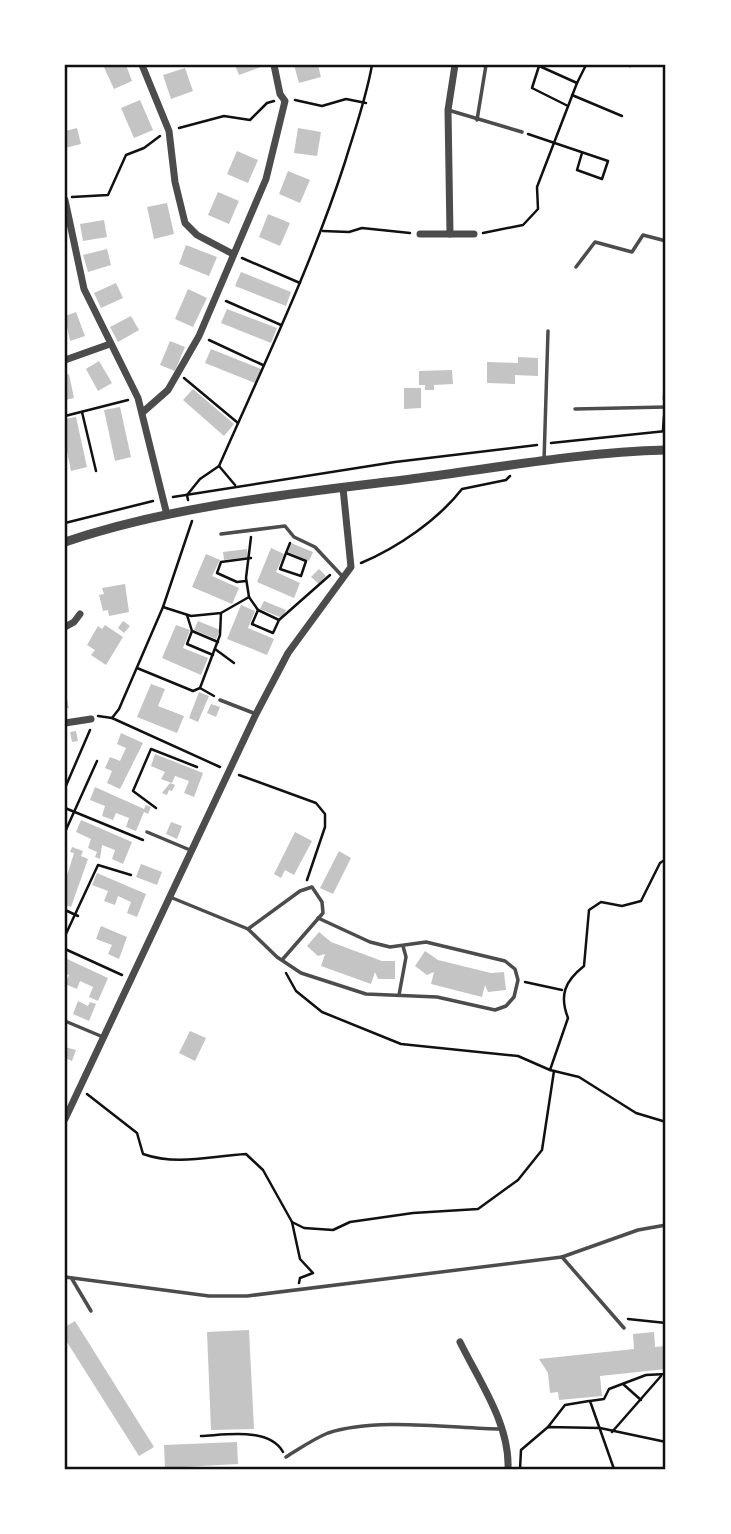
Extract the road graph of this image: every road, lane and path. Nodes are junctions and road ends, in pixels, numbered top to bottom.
1 (142, 65) edge
2 (274, 65) edge
3 (372, 65) edge
4 (455, 65) edge
5 (486, 65) edge
6 (538, 65) edge
7 (586, 65) edge
8 (576, 83) junction
9 (572, 95) junction
10 (285, 101) junction
11 (366, 103) junction
12 (568, 106) junction
13 (449, 110) junction
14 (622, 116) dead end
15 (477, 120) junction
16 (169, 131) junction
17 (522, 132) joint
18 (554, 143) junction
19 (582, 153) junction
20 (65, 199) edge
21 (323, 231) junction
22 (421, 234) joint
23 (450, 234) junction
24 (474, 234) joint
25 (666, 241) edge
26 (233, 254) junction
27 (576, 267) dead end
28 (301, 284) junction
29 (216, 297) junction
30 (281, 325) junction
31 (548, 331) dead end
32 (199, 336) junction
33 (110, 344) junction
34 (666, 349) edge
35 (65, 360) edge
36 (264, 366) junction
37 (179, 374) junction
38 (138, 398) junction
39 (665, 407) edge
40 (575, 409) dead end
41 (82, 412) junction
42 (143, 412) junction
43 (65, 416) edge
44 (238, 423) junction
45 (665, 431) edge
46 (545, 444) junction
47 (666, 450) edge
48 (544, 463) junction
49 (219, 466) junction
50 (509, 466) junction
51 (96, 471) dead end
52 (235, 485) junction
53 (343, 488) junction
54 (187, 495) junction
55 (163, 499) junction
56 (190, 511) junction
57 (167, 515) junction
58 (65, 523) edge
59 (251, 530) junction
60 (221, 534) dead end
61 (293, 535) junction
62 (65, 542) edge
63 (286, 553) junction
64 (251, 558) junction
65 (351, 568) junction
66 (335, 570) junction
67 (345, 579) junction
68 (246, 581) junction
69 (249, 597) junction
70 (163, 607) junction
71 (258, 610) junction
72 (221, 613) junction
73 (80, 614) dead end
74 (187, 615) junction
75 (279, 620) junction
76 (65, 627) edge
77 (192, 631) junction
78 (218, 642) junction
79 (215, 649) junction
80 (213, 654) junction
81 (234, 663) dead end
82 (137, 668) junction
83 (200, 688) junction
84 (220, 700) joint
85 (256, 714) junction
86 (112, 718) junction
87 (93, 722) junction
88 (65, 723) edge
89 (97, 761) dead end
90 (197, 767) dead end
91 (224, 768) junction
92 (215, 778) dead end
93 (65, 788) edge
94 (65, 808) edge
95 (156, 808) dead end
96 (74, 811) junction
97 (65, 832) edge
98 (146, 832) dead end
99 (144, 840) dead end
100 (191, 850) junction
101 (666, 859) edge
102 (131, 875) dead end
103 (304, 890) junction
104 (170, 897) junction
105 (65, 910) edge
106 (77, 915) junction
107 (318, 918) junction
108 (248, 929) junction
109 (65, 936) edge
110 (403, 946) junction
111 (65, 949) edge
112 (282, 960) junction
113 (122, 975) dead end
114 (518, 980) junction
115 (562, 990) junction
116 (399, 995) junction
117 (65, 1021) edge
118 (103, 1037) junction
119 (552, 1071) junction
120 (80, 1085) junction
121 (65, 1119) edge
122 (666, 1122) edge
123 (292, 1222) junction
124 (666, 1225) edge
125 (562, 1257) junction
126 (65, 1277) edge
127 (72, 1279) junction
128 (298, 1289) junction
129 (91, 1311) dead end
130 (615, 1317) junction
131 (666, 1323) edge
132 (624, 1328) dead end
133 (460, 1342) dead end
134 (664, 1374) edge
135 (623, 1384) junction
136 (641, 1400) junction
137 (590, 1401) junction
138 (548, 1427) junction
139 (600, 1428) junction
140 (502, 1430) junction
141 (612, 1432) junction
142 (201, 1436) dead end
143 (666, 1442) edge
144 (286, 1457) joint
145 (508, 1469) edge
146 (520, 1469) edge
147 (614, 1469) edge

1 - 16 street
2 - 10 street
3 - 11 path
4 - 13 street
5 - 15 lane
6 - 8 path
6 - 12 path
7 - 8 path
8 - 9 path
9 - 12 path
9 - 14 path
10 - 11 path
10 - 16 path
10 - 26 street
11 - 21 path
12 - 18 path
13 - 15 lane
13 - 23 street
15 - 17 lane
16 - 20 path
16 - 26 street
17 - 18 path
18 - 19 path
18 - 24 path
19 - 19 path
20 - 33 street
21 - 22 path
21 - 28 path
22 - 23 street
23 - 24 street
25 - 27 lane
26 - 28 path
26 - 29 street
28 - 30 path
29 - 30 path
29 - 32 street
30 - 36 path
31 - 46 lane
32 - 36 path
32 - 37 street
33 - 35 street
33 - 38 street
34 - 39 path
36 - 44 path
37 - 42 street
37 - 44 path
38 - 41 path
38 - 42 street
39 - 40 lane
39 - 45 path
41 - 43 path
41 - 51 path
42 - 55 street
44 - 49 path
45 - 46 path
46 - 48 lane
46 - 52 path
47 - 48 street
48 - 50 street
49 - 52 path
49 - 54 path
50 - 53 street
50 - 65 path
52 - 54 path
53 - 56 street
53 - 65 street
54 - 55 path
54 - 56 path
55 - 57 street
55 - 58 path
56 - 57 street
56 - 70 path
57 - 62 street
59 - 60 lane
59 - 61 lane
59 - 64 path
61 - 63 path
61 - 66 lane
63 - 63 path
64 - 68 path
64 - 68 path
65 - 67 street
66 - 67 lane
66 - 75 path
67 - 85 street
68 - 69 path
69 - 71 path
69 - 72 path
70 - 74 path
70 - 82 path
71 - 75 path
71 - 75 path
72 - 74 path
72 - 78 path
73 - 76 street
74 - 77 path
77 - 78 path
77 - 80 path
78 - 79 path
79 - 80 path
79 - 81 path
80 - 83 path
82 - 83 path
82 - 86 path
83 - 84 path
84 - 85 lane
85 - 91 street
86 - 87 path
86 - 91 path
87 - 88 street
87 - 93 path
89 - 96 path
90 - 95 path
91 - 92 path
91 - 100 street
91 - 103 path
94 - 96 path
96 - 97 path
96 - 99 path
98 - 100 lane
100 - 104 street
101 - 115 path
102 - 106 path
103 - 107 lane
103 - 108 lane
104 - 108 lane
104 - 118 street
105 - 106 path
106 - 109 path
107 - 110 lane
107 - 112 lane
108 - 112 lane
110 - 114 lane
110 - 116 lane
111 - 113 path
112 - 116 lane
112 - 119 path
114 - 115 path
114 - 116 lane
115 - 119 path
117 - 118 lane
118 - 120 street
119 - 122 path
119 - 123 path
120 - 121 street
120 - 123 path
123 - 128 path
124 - 125 lane
125 - 128 lane
125 - 130 lane
126 - 127 lane
127 - 128 lane
127 - 129 lane
130 - 131 path
130 - 132 lane
133 - 140 street
134 - 135 path
134 - 136 path
135 - 136 path
135 - 137 path
136 - 141 path
137 - 138 path
137 - 139 path
138 - 139 path
138 - 146 path
139 - 141 path
139 - 147 path
140 - 144 lane
140 - 145 street
141 - 143 path
142 - 144 path

